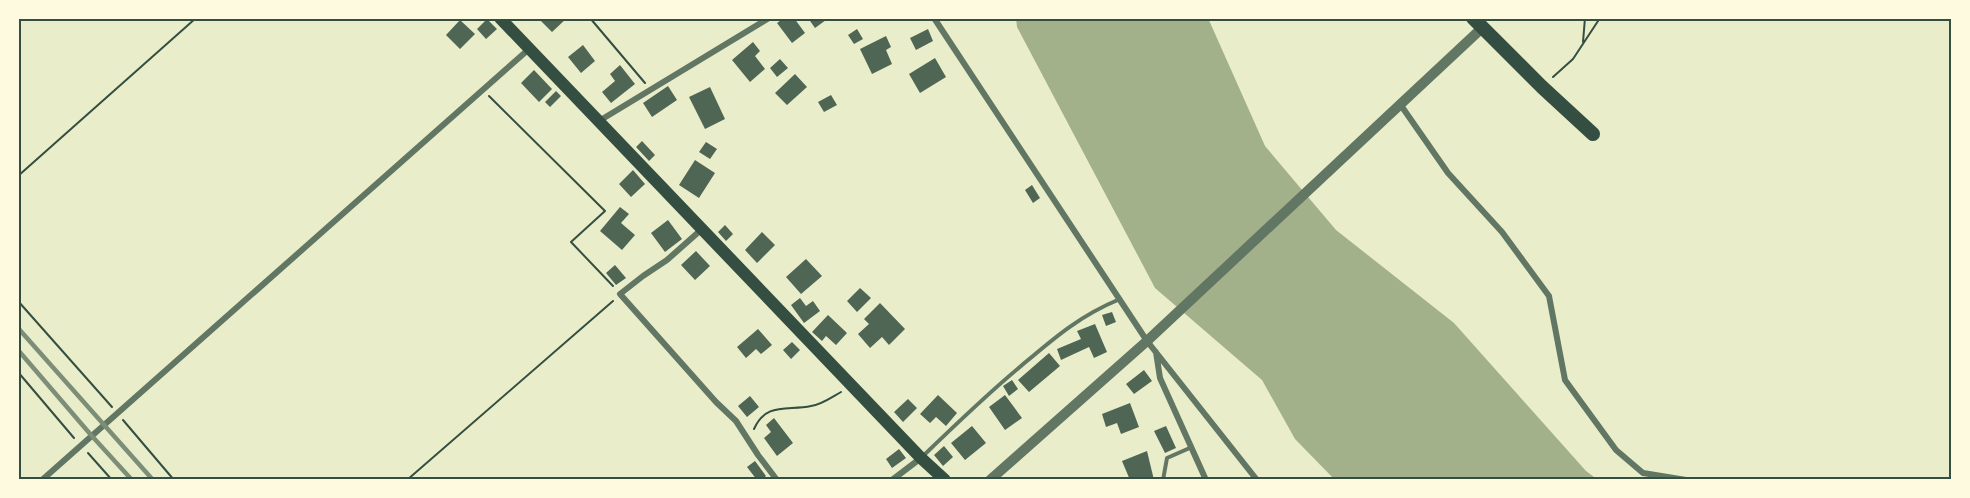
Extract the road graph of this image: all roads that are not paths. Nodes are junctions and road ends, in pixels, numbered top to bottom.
1 (500, 18) edge
2 (769, 18) edge
3 (934, 18) edge
4 (1478, 23) edge
5 (529, 48) junction
6 (1400, 104) junction
7 (599, 121) junction
8 (1593, 134) dead end
9 (702, 229) junction
10 (1120, 299) junction
11 (1147, 342) junction
12 (1156, 352) junction
13 (1192, 447) junction
14 (921, 458) junction
15 (42, 480) edge
16 (777, 480) edge
17 (892, 480) edge
18 (945, 480) edge
19 (990, 480) edge
20 (1163, 480) edge
21 (1206, 480) edge
22 (1257, 480) edge
23 (1686, 480) edge

1 - 5 main road
2 - 7 street
3 - 10 street
4 - 6 street
4 - 8 highway
5 - 7 main road
5 - 15 street
6 - 11 street
6 - 23 street
7 - 9 main road
9 - 14 main road
9 - 16 street
10 - 11 street
10 - 14 lane
11 - 12 street
11 - 19 street
12 - 13 street
12 - 22 street
13 - 20 lane
13 - 21 street
14 - 17 street
14 - 18 main road

